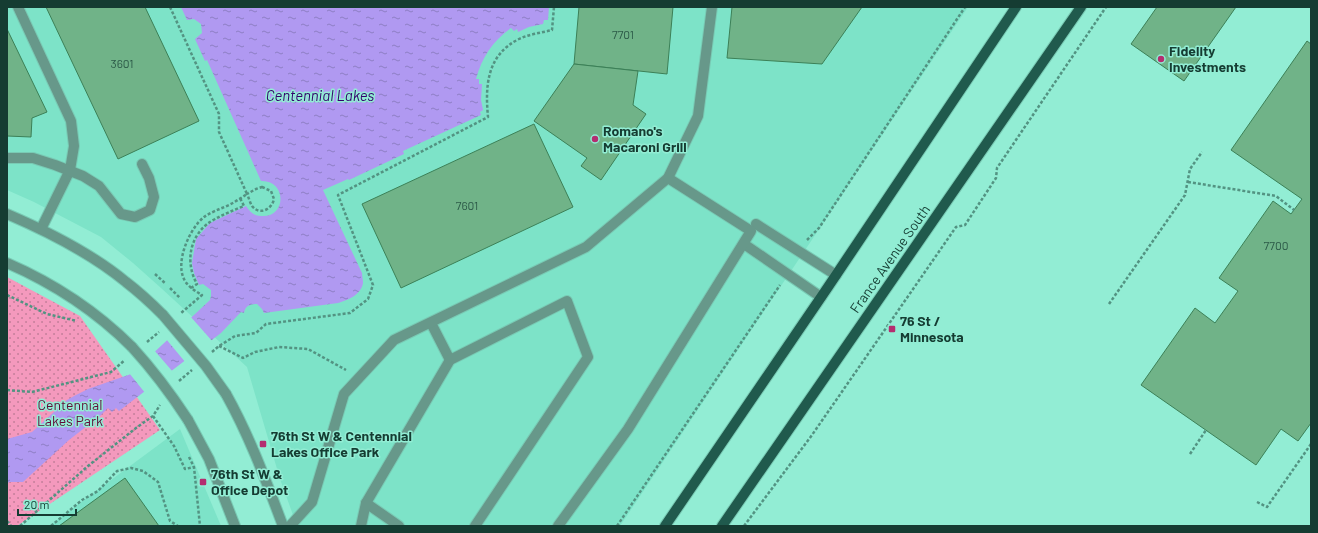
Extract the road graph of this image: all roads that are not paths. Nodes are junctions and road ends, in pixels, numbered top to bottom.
1 (18, 7) edge
2 (712, 7) edge
3 (1016, 7) edge
4 (1081, 7) edge
5 (7, 158) edge
6 (142, 164) dead end
7 (70, 170) junction
8 (668, 178) junction
9 (7, 214) edge
10 (756, 224) dead end
11 (41, 229) junction
12 (744, 244) junction
13 (7, 263) edge
14 (836, 275) junction
15 (821, 297) junction
16 (431, 323) junction
17 (450, 360) junction
18 (366, 503) junction
19 (235, 526) edge
20 (283, 526) edge
21 (290, 526) edge
22 (361, 526) edge
23 (399, 526) edge
24 (475, 526) edge
25 (558, 526) edge
26 (665, 526) edge
27 (722, 526) edge

1 - 7 street
2 - 8 street
3 - 14 main road
4 - 27 main road, France Avenue South
5 - 7 street
6 - 7 street
7 - 11 street
8 - 12 street
8 - 16 street
9 - 11 street
10 - 14 street
11 - 20 street, bridge
12 - 15 street
12 - 25 street
13 - 19 street, bridge
14 - 15 main road
15 - 26 main road
16 - 17 street
16 - 21 street
17 - 18 street
17 - 24 street
18 - 22 street
18 - 23 street

